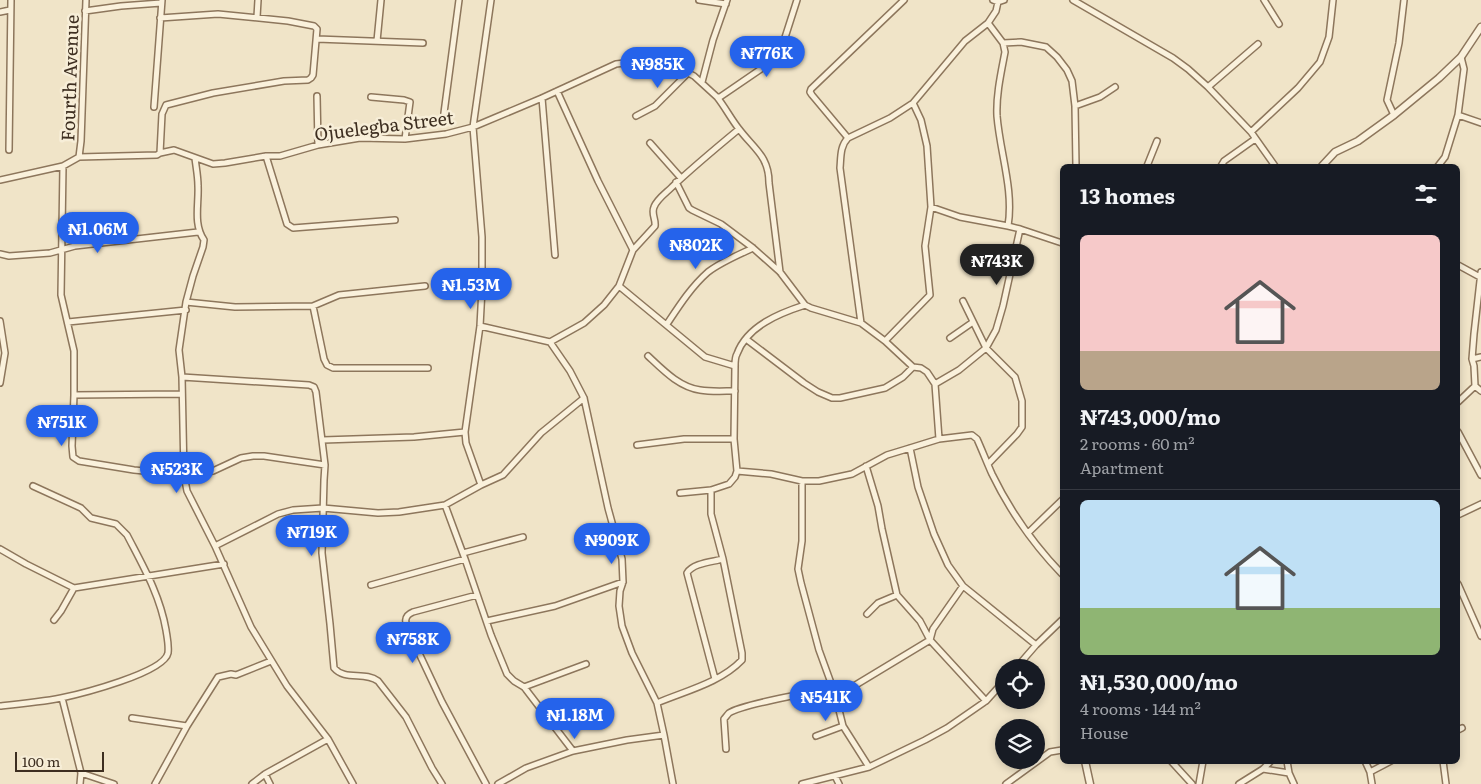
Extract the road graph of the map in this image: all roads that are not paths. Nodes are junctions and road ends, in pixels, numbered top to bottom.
1 (11, 0) edge
2 (86, 0) edge
3 (258, 0) edge
4 (381, 0) edge
5 (459, 0) edge
6 (491, 0) edge
7 (699, 0) edge
8 (797, 0) edge
9 (904, 0) edge
10 (1073, 0) edge
11 (1264, 0) edge
12 (1333, 0) edge
13 (1404, 0) edge
14 (998, 1) edge
15 (161, 2) edge
16 (726, 2) edge
17 (10, 10) junction
18 (85, 11) junction
19 (0, 12) edge
20 (257, 17) junction
21 (160, 18) junction
22 (988, 23) junction
23 (1279, 24) dead end
24 (1481, 27) edge
25 (316, 39) junction
26 (377, 41) junction
27 (422, 42) dead end
28 (1003, 43) junction
29 (1258, 44) dead end
30 (1461, 57) junction
31 (688, 73) junction
32 (702, 82) junction
33 (1115, 87) dead end
34 (1208, 87) junction
35 (557, 91) junction
36 (317, 96) dead end
37 (371, 97) dead end
38 (717, 97) junction
39 (542, 98) junction
40 (913, 103) junction
41 (1075, 106) junction
42 (154, 107) dead end
43 (444, 112) dead end
44 (1394, 115) junction
45 (1458, 115) junction
46 (636, 116) dead end
47 (1481, 123) edge
48 (474, 126) junction
49 (739, 128) junction
50 (1251, 132) junction
51 (848, 138) junction
52 (405, 139) junction
53 (1256, 139) junction
54 (1157, 141) dead end
55 (650, 143) dead end
56 (318, 145) junction
57 (9, 150) dead end
58 (160, 153) junction
59 (266, 156) junction
60 (79, 157) junction
61 (194, 158) junction
62 (1076, 164) edge
63 (1148, 164) edge
64 (1222, 164) edge
65 (1274, 164) edge
66 (1324, 164) edge
67 (1440, 164) edge
68 (63, 166) junction
69 (0, 180) edge
70 (679, 180) junction
71 (931, 207) junction
72 (395, 220) dead end
73 (1008, 226) junction
74 (1020, 229) junction
75 (198, 232) junction
76 (1060, 242) edge
77 (753, 248) junction
78 (62, 250) junction
79 (633, 250) junction
80 (0, 254) edge
81 (555, 255) dead end
82 (1460, 267) edge
83 (780, 272) junction
84 (1481, 275) edge
85 (425, 286) dead end
86 (619, 286) junction
87 (963, 301) dead end
88 (186, 302) junction
89 (805, 305) junction
90 (313, 306) junction
91 (186, 310) junction
92 (0, 321) edge
93 (68, 322) junction
94 (973, 322) junction
95 (861, 323) junction
96 (667, 324) junction
97 (480, 326) junction
98 (950, 338) dead end
99 (746, 339) junction
100 (885, 340) junction
101 (550, 342) junction
102 (3, 348) edge
103 (986, 348) junction
104 (648, 356) dead end
105 (1481, 357) edge
106 (1472, 359) junction
107 (735, 366) junction
108 (912, 367) junction
109 (428, 368) dead end
110 (182, 377) junction
111 (0, 383) edge
112 (935, 384) junction
113 (1475, 386) junction
114 (735, 391) junction
115 (1481, 391) edge
116 (182, 394) junction
117 (74, 395) junction
118 (584, 398) junction
119 (1460, 400) edge
120 (465, 432) junction
121 (1460, 436) edge
122 (939, 438) junction
123 (734, 439) junction
124 (323, 440) junction
125 (637, 445) dead end
126 (910, 448) junction
127 (988, 464) junction
128 (325, 465) junction
129 (866, 466) junction
130 (737, 471) junction
131 (184, 475) junction
132 (1481, 475) edge
133 (802, 481) junction
134 (482, 485) junction
135 (33, 486) dead end
136 (711, 490) junction
137 (680, 493) dead end
138 (1060, 502) edge
139 (1481, 504) edge
140 (445, 505) junction
141 (323, 508) junction
142 (1460, 514) edge
143 (1028, 534) junction
144 (523, 537) dead end
145 (215, 546) junction
146 (0, 548) edge
147 (464, 556) junction
148 (723, 559) junction
149 (224, 564) junction
150 (1060, 572) edge
151 (148, 576) junction
152 (623, 582) junction
153 (371, 585) dead end
154 (963, 586) junction
155 (74, 588) junction
156 (1460, 589) edge
157 (897, 594) junction
158 (477, 595) junction
159 (867, 614) dead end
160 (54, 620) dead end
161 (487, 621) junction
162 (1060, 622) edge
163 (1481, 636) edge
164 (930, 640) junction
165 (1036, 645) junction
166 (1024, 659) edge
167 (271, 661) junction
168 (586, 664) dead end
169 (715, 679) junction
170 (524, 687) junction
171 (995, 691) edge
172 (834, 694) junction
173 (62, 698) junction
174 (986, 701) junction
175 (657, 703) junction
176 (0, 706) edge
177 (132, 718) dead end
178 (187, 726) junction
179 (844, 726) junction
180 (664, 735) junction
181 (816, 736) dead end
182 (328, 739) junction
183 (726, 749) dead end
184 (1060, 750) edge
185 (572, 751) junction
186 (1086, 764) edge
187 (1174, 764) edge
188 (1202, 764) edge
189 (1269, 764) edge
190 (1288, 764) edge
191 (1366, 764) edge
192 (1386, 764) edge
193 (1443, 764) edge
194 (869, 767) junction
195 (1264, 769) junction
196 (1370, 772) junction
197 (81, 773) junction
198 (1289, 773) junction
199 (265, 774) junction
200 (835, 776) junction
201 (80, 784) edge
202 (114, 784) edge
203 (155, 784) edge
204 (252, 784) edge
205 (270, 784) edge
206 (353, 784) edge
207 (442, 784) edge
208 (486, 784) edge
209 (498, 784) edge
210 (673, 784) edge
211 (802, 784) edge
212 (839, 784) edge
213 (1006, 784) edge
214 (1090, 784) edge
215 (1192, 784) edge
216 (1199, 784) edge
217 (1239, 784) edge
218 (1294, 784) edge
219 (1372, 784) edge
220 (1446, 784) edge

1 - 17 street
2 - 18 street, Fourth Avenue
3 - 20 street
4 - 26 street
5 - 43 street
6 - 48 street
7 - 16 street
8 - 38 street
9 - 51 street
10 - 34 street
11 - 23 street
12 - 50 street
13 - 44 street
14 - 22 street
15 - 18 street
15 - 21 street
16 - 32 street
17 - 19 street
17 - 57 street
18 - 60 street, Fourth Avenue
20 - 21 street
20 - 25 street
21 - 42 street
22 - 28 street
22 - 40 street
24 - 30 street
25 - 26 street
25 - 58 street
26 - 27 street
28 - 41 street
28 - 73 street
29 - 34 street
30 - 44 street
30 - 45 street
31 - 32 street, Ojuelegba Street
31 - 35 street, Ojuelegba Street
31 - 46 street
32 - 38 street, Ojuelegba Street
33 - 41 street
34 - 50 street
35 - 39 street, Ojuelegba Street
35 - 79 street
36 - 56 street
37 - 52 street
38 - 49 street
39 - 48 street, Ojuelegba Street
39 - 81 street
40 - 51 street
40 - 71 street
41 - 62 street
44 - 66 street
45 - 47 street
45 - 67 street
48 - 52 street, Ojuelegba Street
48 - 97 street
49 - 70 street
49 - 83 street
50 - 53 street
51 - 95 street
52 - 56 street, Ojuelegba Street
53 - 64 street
53 - 65 street
54 - 63 street
55 - 70 street
56 - 59 street, Ojuelegba Street
58 - 60 street, Ojuelegba Street
58 - 61 street, Ojuelegba Street
59 - 61 street, Ojuelegba Street
59 - 72 street
60 - 68 street, Ojuelegba Street
61 - 75 street
68 - 69 street, Ojuelegba Street
68 - 78 street
70 - 77 street
70 - 79 street
71 - 73 street
71 - 100 street
73 - 74 street
74 - 76 street
74 - 103 street
75 - 78 street
75 - 88 street
77 - 83 street
77 - 96 street
78 - 80 street
78 - 93 street
79 - 86 street
82 - 84 street
83 - 89 street
84 - 106 street
85 - 90 street
86 - 96 street
86 - 101 street
87 - 94 street
88 - 90 street
88 - 91 street
89 - 95 street
89 - 99 street
90 - 109 street
91 - 93 street
91 - 110 street
92 - 102 street
93 - 117 street
94 - 98 street
94 - 103 street
95 - 100 street
96 - 107 street
97 - 101 street
97 - 120 street
99 - 107 street
99 - 108 street
100 - 108 street
101 - 118 street
102 - 111 street
103 - 112 street
103 - 127 street
104 - 114 street
105 - 106 street
106 - 113 street
107 - 114 street
108 - 112 street
110 - 116 street
110 - 124 street
112 - 122 street
113 - 115 street
113 - 119 street
114 - 123 street
116 - 117 street
116 - 131 street
117 - 131 street
118 - 134 street
118 - 152 street
120 - 124 street
120 - 134 street
121 - 132 street
122 - 126 street
122 - 127 street
123 - 125 street
123 - 130 street
124 - 128 street
126 - 129 street
126 - 154 street
127 - 143 street
128 - 131 street
128 - 141 street
129 - 133 street
129 - 157 street
130 - 133 street
130 - 136 street
131 - 145 street
133 - 172 street
134 - 140 street
135 - 151 street
136 - 137 street
136 - 148 street
138 - 143 street
139 - 142 street
140 - 141 street
140 - 147 street
141 - 145 street
141 - 207 street
143 - 150 street
144 - 147 street
145 - 149 street
146 - 155 street
147 - 153 street
147 - 158 street
148 - 169 street
148 - 169 street
149 - 151 street
149 - 167 street
151 - 155 street
151 - 173 street
152 - 161 street
152 - 175 street
154 - 164 street
154 - 165 street
155 - 160 street
156 - 163 street
157 - 159 street
157 - 164 street
158 - 161 street
158 - 208 street
161 - 170 street
162 - 165 street
164 - 172 street
164 - 174 street
165 - 166 street
167 - 178 street
167 - 182 street
168 - 170 street
169 - 175 street
170 - 185 street
171 - 174 street
172 - 179 street
172 - 183 street
173 - 176 street
173 - 197 street
174 - 194 street
175 - 180 street
177 - 178 street
178 - 203 street
179 - 181 street
179 - 194 street
180 - 185 street
180 - 210 street
182 - 199 street
182 - 206 street
184 - 213 street
185 - 209 street
186 - 214 street
187 - 215 street
188 - 216 street
189 - 195 street
190 - 198 street
191 - 196 street
192 - 196 street
193 - 220 street
194 - 200 street
195 - 198 street
195 - 217 street
196 - 219 street
197 - 201 street
197 - 202 street
198 - 218 street
199 - 204 street
199 - 205 street
200 - 211 street
200 - 212 street

